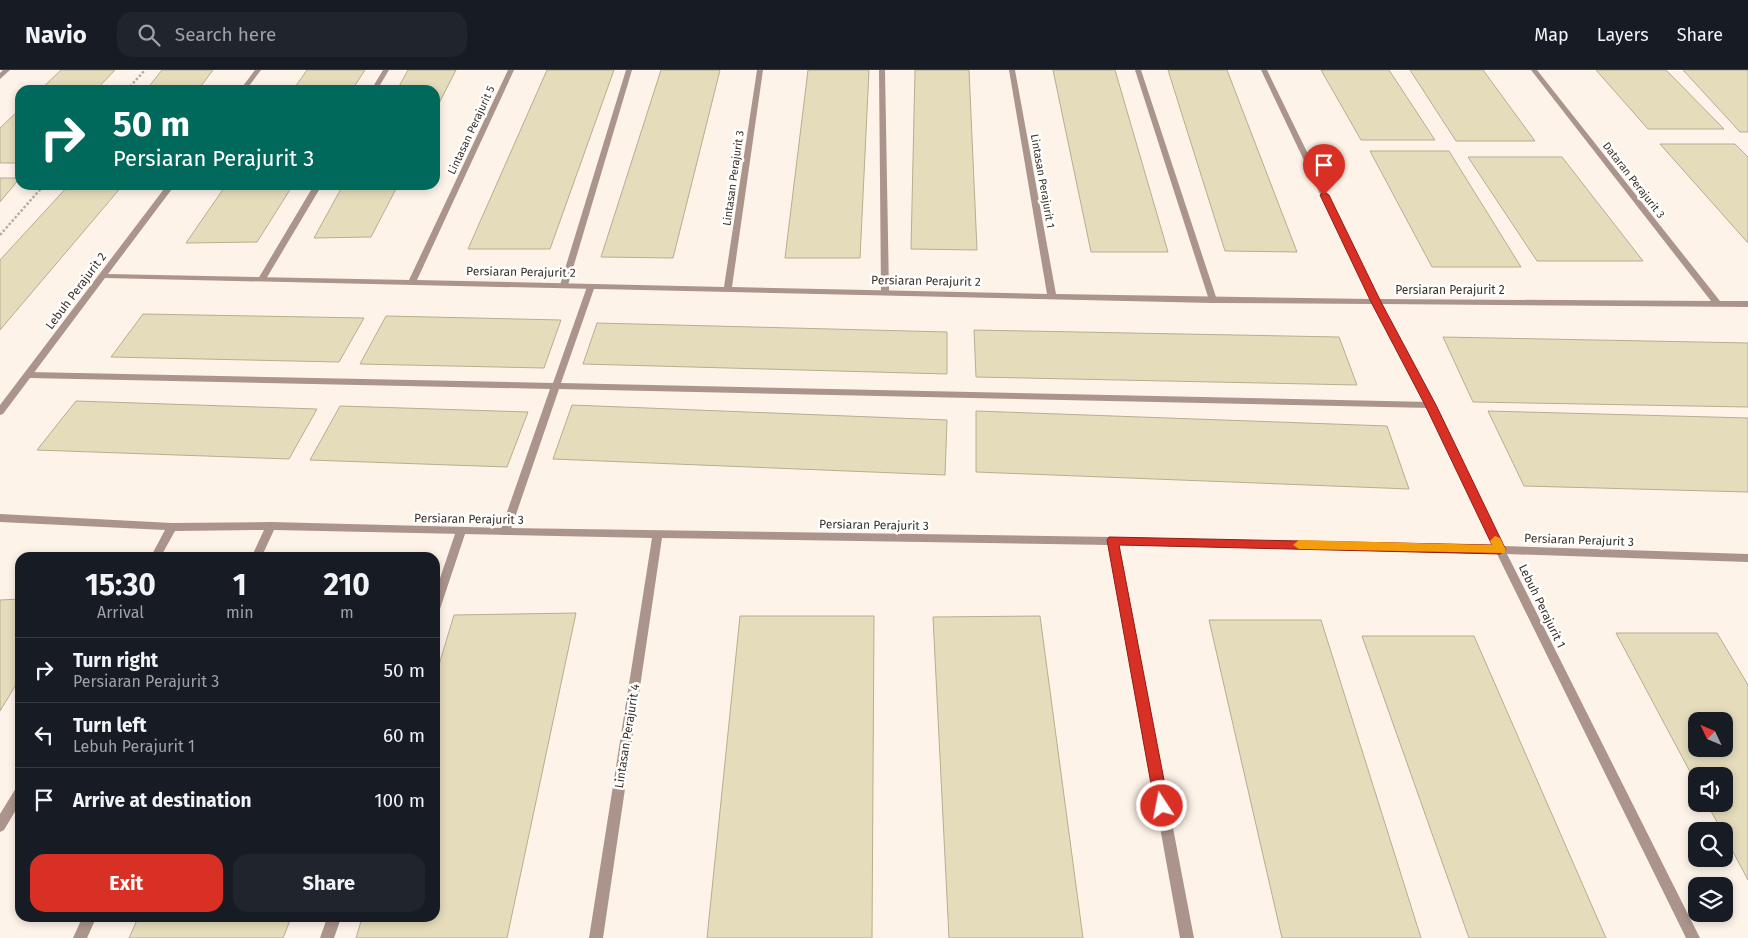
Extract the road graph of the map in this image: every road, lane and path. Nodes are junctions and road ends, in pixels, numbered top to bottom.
1 (7, 70) edge
2 (145, 70) edge
3 (258, 70) edge
4 (386, 70) edge
5 (511, 70) edge
6 (629, 70) edge
7 (760, 70) edge
8 (882, 70) edge
9 (1012, 70) edge
10 (1138, 70) edge
11 (1264, 70) edge
12 (1534, 70) edge
13 (0, 77) edge
14 (132, 85) edge
15 (247, 85) edge
16 (377, 85) edge
17 (40, 190) edge
18 (167, 190) edge
19 (315, 190) edge
20 (0, 235) edge
21 (103, 276) junction
22 (262, 279) junction
23 (412, 282) junction
24 (564, 285) junction
25 (591, 286) junction
26 (728, 289) junction
27 (885, 292) junction
28 (1052, 296) junction
29 (1213, 300) junction
30 (1376, 302) junction
31 (1717, 303) junction
32 (1748, 304) edge
33 (29, 375) junction
34 (556, 387) junction
35 (1430, 405) junction
36 (0, 412) edge
37 (0, 518) edge
38 (271, 526) junction
39 (172, 527) junction
40 (461, 531) junction
41 (505, 532) junction
42 (658, 534) junction
43 (1113, 540) junction
44 (1500, 550) junction
45 (158, 552) edge
46 (259, 552) edge
47 (1748, 558) edge
48 (440, 594) edge
49 (15, 800) edge
50 (0, 826) edge
51 (87, 922) edge
52 (333, 922) edge
53 (80, 938) edge
54 (327, 938) edge
55 (596, 938) edge
56 (1187, 938) edge
57 (1693, 938) edge

1 - 13 street
2 - 14 path
3 - 15 street
4 - 16 street
5 - 23 street, Lintasan Perajurit 5
6 - 24 street
7 - 26 street, Lintasan Perajurit 3
8 - 27 street
9 - 28 street, Lintasan Perajurit 1
10 - 29 street
11 - 30 street, Lebuh Perajurit 1
12 - 31 street, Dataran Perajurit 3
17 - 20 path
18 - 21 street, Lebuh Perajurit 2
19 - 22 street
21 - 22 street, Persiaran Perajurit 2
21 - 33 street, Lebuh Perajurit 2
22 - 23 street, Persiaran Perajurit 2
23 - 24 street, Persiaran Perajurit 2
24 - 25 street, Persiaran Perajurit 2
25 - 26 street, Persiaran Perajurit 2
25 - 34 street
26 - 27 street, Persiaran Perajurit 2
27 - 28 street, Persiaran Perajurit 2
28 - 29 street, Persiaran Perajurit 2
29 - 30 street, Persiaran Perajurit 2
30 - 31 street, Persiaran Perajurit 2
30 - 35 street, Lebuh Perajurit 1
31 - 32 street, Persiaran Perajurit 2
33 - 34 street
33 - 36 street, Lebuh Perajurit 2
34 - 35 street
34 - 41 street
35 - 44 street, Lebuh Perajurit 1
37 - 39 street, Persiaran Perajurit 3
38 - 39 street, Persiaran Perajurit 3
38 - 40 street, Persiaran Perajurit 3
38 - 46 street
39 - 45 street
40 - 41 street, Persiaran Perajurit 3
40 - 48 street
41 - 42 street, Persiaran Perajurit 3
42 - 43 street, Persiaran Perajurit 3
42 - 55 street, Lintasan Perajurit 4
43 - 44 street, Persiaran Perajurit 3
43 - 56 street
44 - 47 street, Persiaran Perajurit 3
44 - 57 street, Lebuh Perajurit 1
49 - 50 street
51 - 53 street
52 - 54 street

